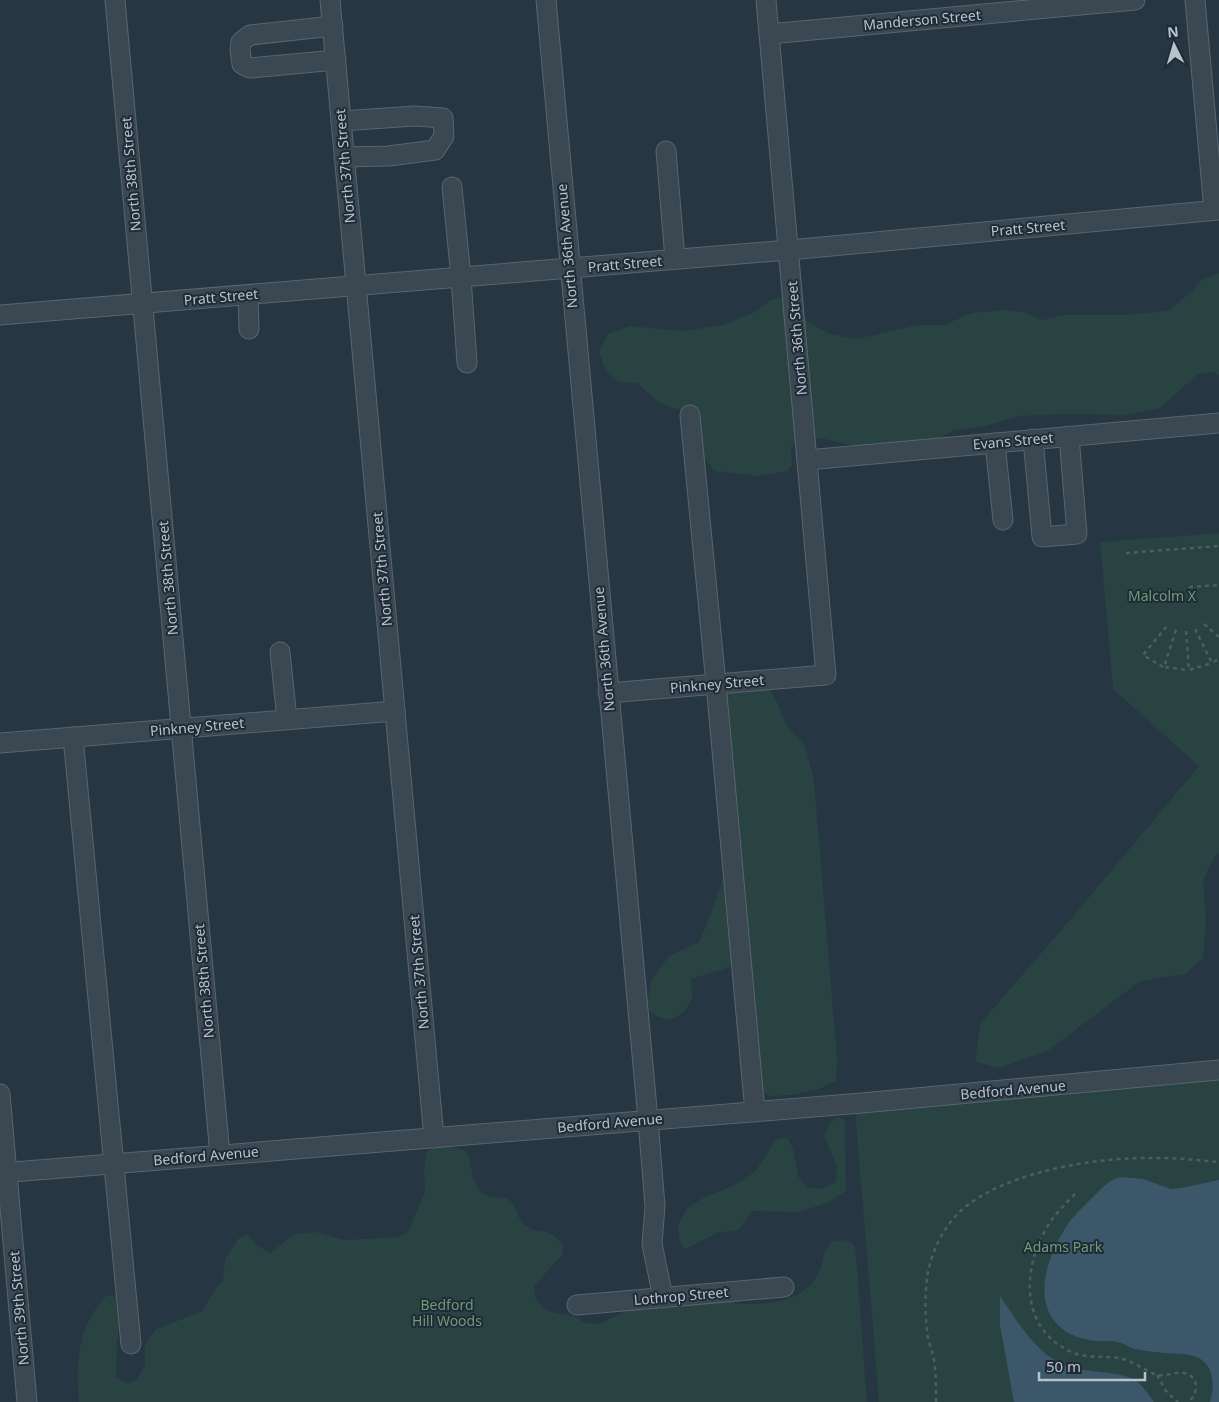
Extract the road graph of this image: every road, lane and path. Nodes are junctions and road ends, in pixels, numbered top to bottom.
1 (115, 0) edge
2 (330, 0) edge
3 (546, 0) edge
4 (766, 0) edge
5 (1135, 0) edge
6 (1196, 0) edge
7 (333, 26) junction
8 (769, 34) junction
9 (336, 60) junction
10 (341, 121) junction
11 (666, 151) dead end
12 (344, 158) junction
13 (452, 187) dead end
14 (1217, 210) edge
15 (789, 250) junction
16 (675, 259) junction
17 (569, 269) junction
18 (461, 277) junction
19 (355, 286) junction
20 (248, 295) junction
21 (142, 303) junction
22 (0, 315) edge
23 (250, 330) dead end
24 (467, 363) dead end
25 (690, 415) dead end
26 (1219, 422) edge
27 (1069, 436) junction
28 (1033, 439) junction
29 (995, 443) junction
30 (808, 460) junction
31 (1002, 520) dead end
32 (1219, 546) edge
33 (1126, 553) dead end
34 (1219, 585) edge
35 (1189, 587) dead end
36 (1204, 624) dead end
37 (1167, 626) dead end
38 (1195, 629) dead end
39 (1176, 630) dead end
40 (1186, 631) dead end
41 (1219, 637) edge
42 (280, 652) dead end
43 (1219, 659) edge
44 (1212, 663) junction
45 (1164, 667) junction
46 (1189, 670) junction
47 (826, 675) joint
48 (716, 684) junction
49 (608, 693) junction
50 (395, 711) junction
51 (287, 719) junction
52 (182, 728) junction
53 (73, 737) junction
54 (0, 743) edge
55 (1219, 1070) edge
56 (0, 1094) edge
57 (755, 1112) junction
58 (648, 1120) junction
59 (434, 1138) junction
60 (220, 1155) junction
61 (1219, 1162) edge
62 (114, 1164) junction
63 (4, 1173) edge
64 (1075, 1194) dead end
65 (784, 1287) dead end
66 (663, 1298) junction
67 (577, 1305) dead end
68 (131, 1344) dead end
69 (1157, 1374) junction
70 (28, 1402) edge
71 (936, 1402) edge
72 (1178, 1402) edge
73 (1188, 1402) edge

1 - 21 street, North 38th Street
2 - 7 street, North 37th Street
3 - 17 street, North 36th Avenue
4 - 8 street, North 36th Street
5 - 8 street, Manderson Street
6 - 14 street
7 - 9 street, North 37th Street
7 - 9 street
8 - 15 street, North 36th Street
9 - 10 street, North 37th Street
10 - 12 street, North 37th Street
10 - 12 street
11 - 16 street
12 - 19 street, North 37th Street
13 - 18 street
14 - 15 street, Pratt Street
15 - 16 street, Pratt Street
15 - 30 street, North 36th Street
16 - 17 street, Pratt Street
17 - 18 street, Pratt Street
17 - 49 street, North 36th Avenue
18 - 19 street, Pratt Street
18 - 24 street
19 - 20 street, Pratt Street
19 - 50 street, North 37th Street
20 - 21 street, Pratt Street
20 - 23 street
21 - 22 street, Pratt Street
21 - 52 street, North 38th Street
25 - 48 street
26 - 27 street, Evans Street
27 - 28 street, Evans Street
27 - 28 street
28 - 29 street, Evans Street
29 - 30 street, Evans Street
29 - 31 street
30 - 47 street, North 36th Street
32 - 33 path
34 - 35 path
36 - 41 path
37 - 45 path
38 - 44 path
39 - 45 path
40 - 46 path
42 - 51 street
43 - 44 path
44 - 46 path
45 - 46 path
47 - 48 street, Pinkney Street
48 - 49 street, Pinkney Street
48 - 57 street
49 - 58 street, North 36th Avenue
50 - 51 street, Pinkney Street
50 - 59 street, North 37th Street
51 - 52 street, Pinkney Street
52 - 53 street, Pinkney Street
52 - 60 street, North 38th Street
53 - 54 street, Pinkney Street
53 - 62 street
55 - 57 street, Bedford Avenue
56 - 63 street, North 39th Street
57 - 58 street, Bedford Avenue
58 - 59 street, Bedford Avenue
58 - 66 street, North 36th Avenue
59 - 60 street, Bedford Avenue
60 - 62 street, Bedford Avenue
61 - 71 path
62 - 63 street, Bedford Avenue
62 - 68 street
63 - 70 street, North 39th Street
64 - 69 path
65 - 66 street, Lothrop Street
66 - 67 street, Lothrop Street
69 - 72 path
69 - 73 path

